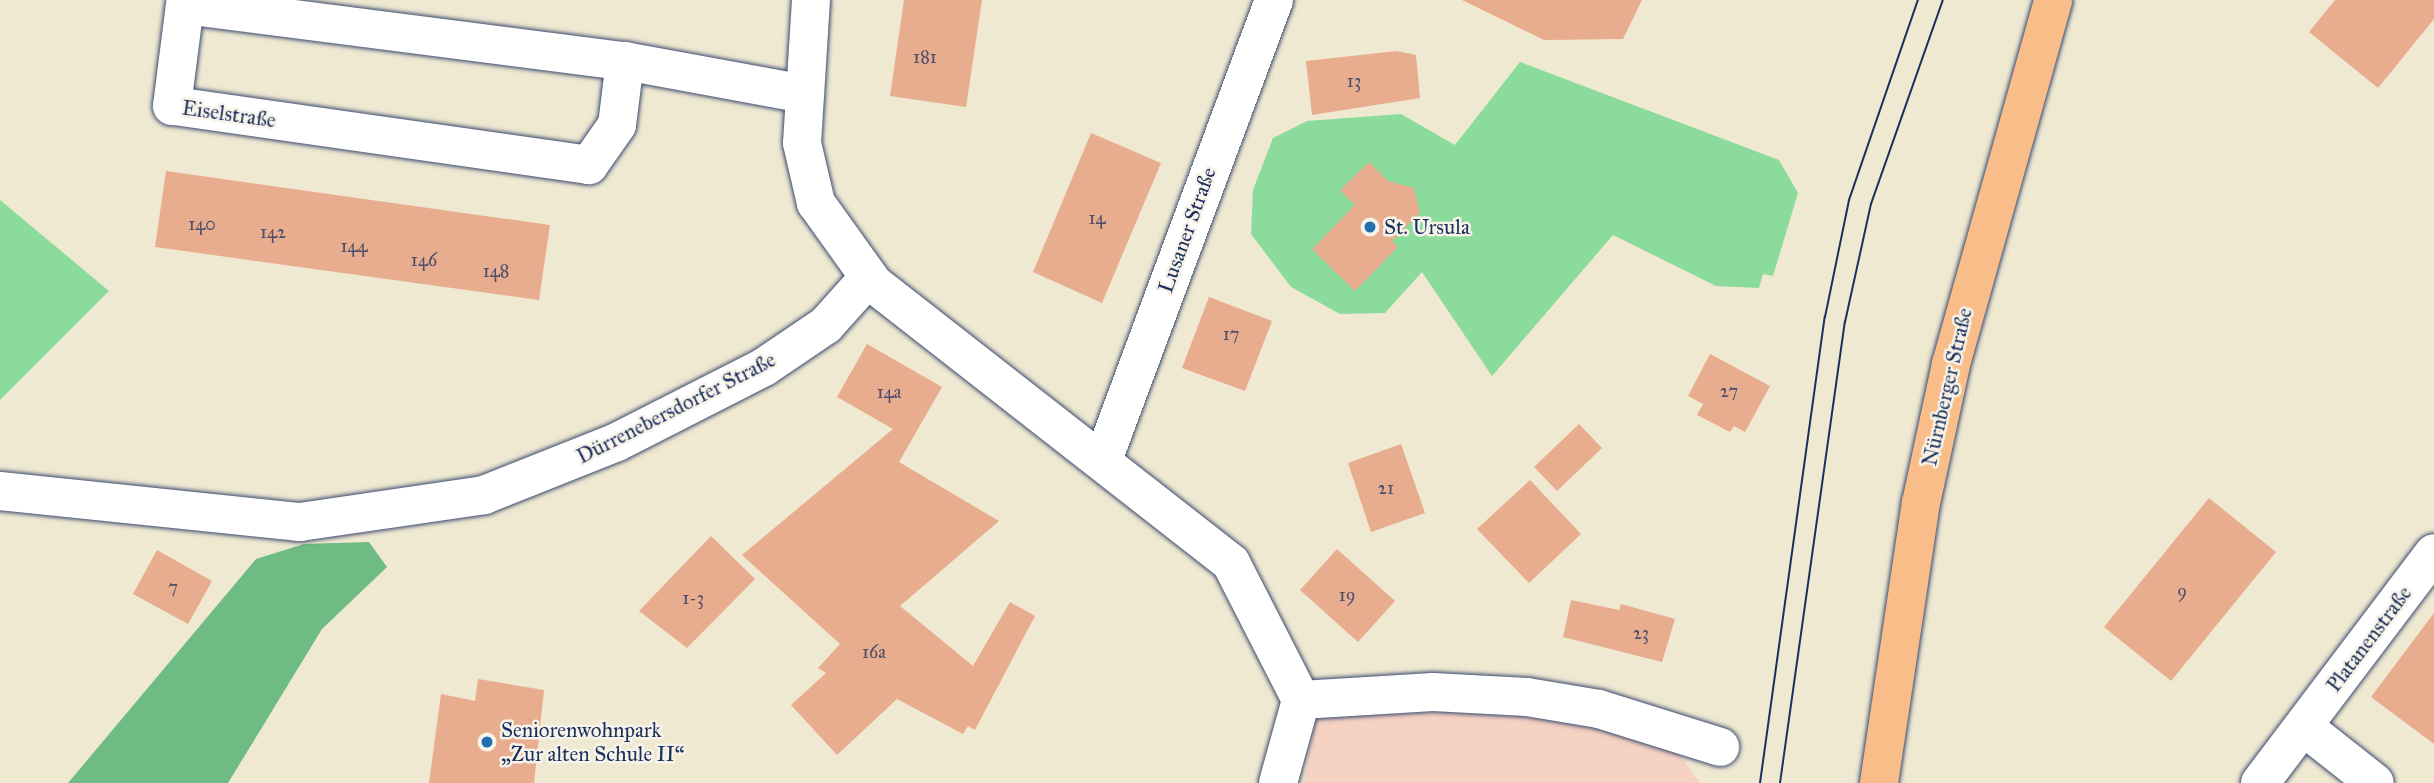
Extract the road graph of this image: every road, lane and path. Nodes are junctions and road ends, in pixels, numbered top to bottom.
1 (811, 0) edge
2 (1273, 0) edge
3 (2053, 0) edge
4 (625, 61) junction
5 (804, 94) junction
6 (869, 277) junction
7 (1103, 460) junction
8 (0, 491) edge
9 (2434, 553) edge
10 (1301, 700) junction
11 (2304, 727) junction
12 (1720, 747) dead end
13 (1279, 783) edge
14 (1879, 783) edge
15 (2260, 783) edge
16 (2375, 783) edge

1 - 5 street
2 - 7 street, Lusaner Straße
3 - 14 main road, Nürnberger Straße
4 - 4 street, Eiselstraße
4 - 5 street, Eiselstraße
5 - 6 street
6 - 7 street
6 - 8 street, Dürrenebersdorfer Straße
7 - 10 street
9 - 11 street, Platanenstraße
10 - 12 street
10 - 13 street
11 - 15 street, Platanenstraße
11 - 16 street

